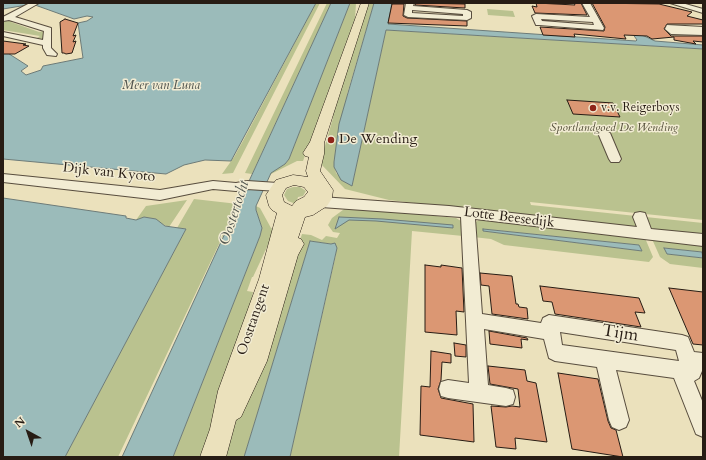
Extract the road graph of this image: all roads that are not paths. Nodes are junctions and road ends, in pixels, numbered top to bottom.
1 (586, 3) edge
2 (674, 3) edge
3 (32, 5) edge
4 (692, 5) edge
5 (362, 6) edge
6 (409, 6) edge
7 (703, 11) edge
8 (6, 18) edge
9 (595, 20) junction
10 (703, 29) edge
11 (703, 33) edge
12 (3, 34) edge
13 (48, 43) junction
14 (53, 54) dead end
15 (604, 134) dead end
16 (317, 143) junction
17 (615, 159) dead end
18 (3, 178) edge
19 (296, 179) junction
20 (295, 196) junction
21 (468, 214) junction
22 (640, 217) dead end
23 (646, 234) junction
24 (703, 240) edge
25 (474, 320) junction
26 (551, 332) junction
27 (604, 359) junction
28 (691, 364) edge
29 (448, 389) dead end
30 (479, 393) junction
31 (506, 397) dead end
32 (619, 420) dead end
33 (703, 427) edge
34 (222, 429) junction
35 (213, 457) edge

1 - 9 street
2 - 4 street
3 - 8 street
4 - 7 street
5 - 16 main road, Oosttangent
6 - 6 street
8 - 13 street
9 - 9 street
10 - 11 street
12 - 13 street
13 - 14 street
15 - 17 street
16 - 19 main road, Oosttangent
16 - 20 main road, Oosttangent
18 - 20 street, Dijk van Kyoto
19 - 20 main road
19 - 20 main road
20 - 21 street, Lotte Beesedijk
20 - 34 main road, Oosttangent
20 - 34 main road, Oosttangent
21 - 23 street, Lotte Beesedijk
21 - 25 street
22 - 23 street
23 - 24 street, Lotte Beesedijk
25 - 26 street
25 - 30 street
26 - 27 street, Tijm
26 - 28 street, Tijm
27 - 28 street, Tijm
27 - 32 street
28 - 33 street, Tijm
29 - 30 street
30 - 31 street
34 - 35 main road, Oosttangent

